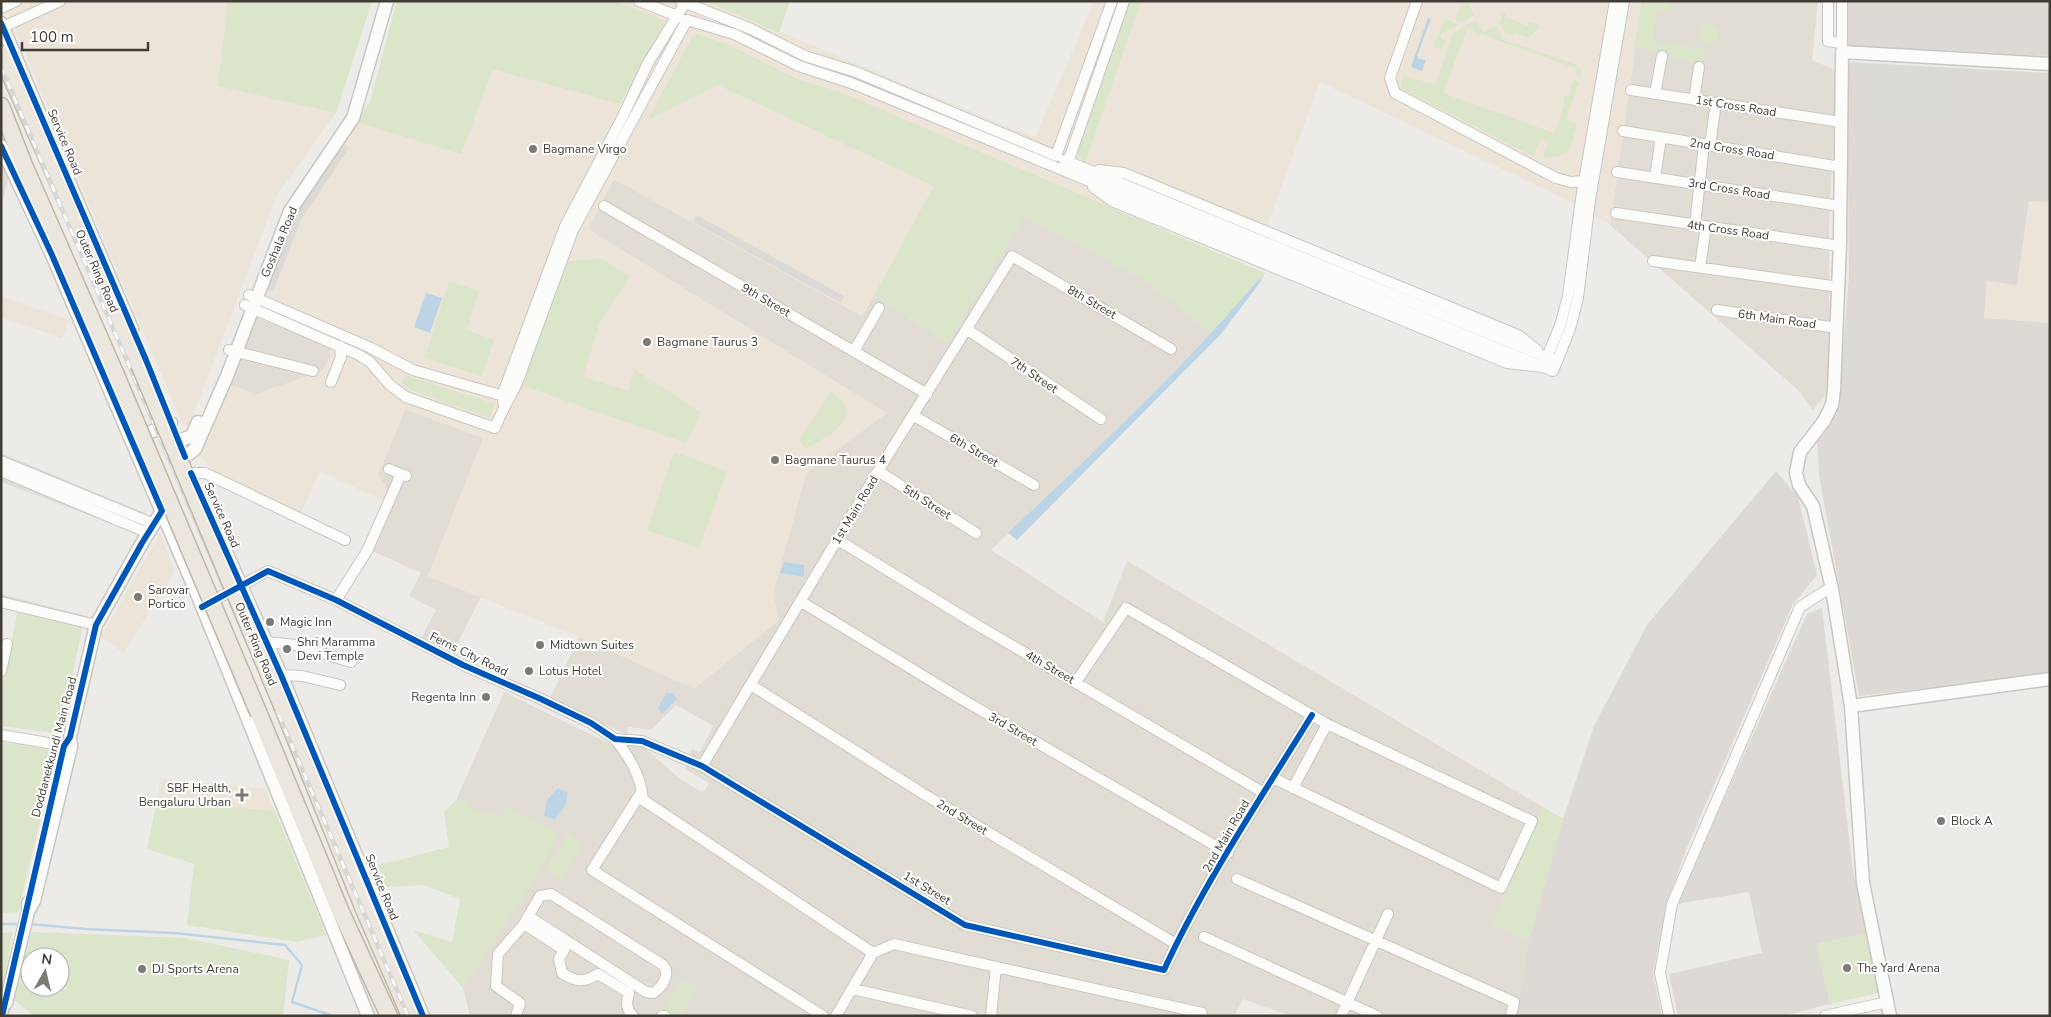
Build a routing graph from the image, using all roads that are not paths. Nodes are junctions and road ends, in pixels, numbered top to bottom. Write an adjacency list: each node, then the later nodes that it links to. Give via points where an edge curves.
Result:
1 (16, 1): 15 (street)
2 (60, 1): 18 (street)
3 (379, 1): 29 (street, Goshala Road)
4 (387, 1): 29 (street, Goshala Road)
5 (639, 1): 16 (street)
6 (1112, 1): 35 (street)
7 (1124, 1): 36 (street)
8 (1417, 1): 41 (street, via 1390,78 1395,93 1556,178)
9 (1615, 1): 41 (street)
10 (1624, 1): 62 (street, via 1590,200 1578,298 1570,329)
11 (1828, 1): 19 (street, via 1828,41)
12 (1842, 1): 19 (street)
13 (683, 2): 14 (street); 16 (street)
14 (695, 7): 17 (street); 35 (street, via 751,29 805,56 856,72)
15 (1, 8)
16 (676, 15): 17 (street); 66 (street, via 565,226)
17 (687, 20): 35 (street, via 734,34 799,66); 66 (street, via 573,230)
18 (2, 25): 69 (street, Service Road)
19 (1842, 47): 22 (street); 30 (street)
20 (1, 54): 129 (highway, Outer Ring Road, bridge, via 139,364)
21 (1662, 56): 25 (street)
22 (2050, 64)
23 (1699, 67): 26 (street)
24 (1631, 90): 25 (street, 1st Cross Road)
25 (1655, 94): 26 (street, 1st Cross Road)
26 (1694, 100): 27 (street, 1st Cross Road)
27 (1716, 103): 30 (street, 1st Cross Road); 33 (street)
28 (1, 106): 128 (highway, Outer Ring Road, bridge, via 341,912)
29 (349, 116): 53 (street, Goshala Road, via 283,208)
30 (1841, 122): 37 (street)
31 (1623, 131): 32 (street, 2nd Cross Road)
32 (1661, 137): 33 (street, 2nd Cross Road); 40 (street)
33 (1707, 144): 37 (street, 2nd Cross Road); 42 (street)
34 (1, 146): 70 (street, via 52,255)
35 (1054, 161): 36 (street)
36 (1067, 166): 39 (street)
37 (1841, 167): 44 (street)
38 (1617, 172): 40 (street, 3rd Cross Road)
39 (1084, 173): 62 (street); 62 (street, via 1124,173 1518,335); 62 (street, via 1112,201 1497,359 1507,363)
40 (1655, 178): 42 (street, 3rd Cross Road)
41 (1584, 181): 62 (street, via 1568,296)
42 (1700, 184): 44 (street, 3rd Cross Road); 46 (street)
43 (604, 206): 61 (street, 9th Street)
44 (1840, 206): 48 (street)
45 (1616, 213): 46 (street, 4th Cross Road)
46 (1695, 225): 47 (street, 4th Cross Road)
47 (1706, 226): 48 (street, 4th Cross Road); 51 (street)
48 (1840, 246): 52 (street)
49 (1012, 256): 57 (street, 1st Main Road); 59 (street, 8th Street)
50 (1653, 261): 51 (street)
51 (1700, 268): 52 (street)
52 (1839, 287): 56 (street)
53 (251, 301): 58 (street); 60 (street, Goshala Road); 66 (street, via 369,347 412,370)
54 (879, 308): 61 (street)
55 (1717, 310): 56 (street, 6th Main Road)
56 (1837, 328): 85 (street, via 1832,405 1800,452 1796,466 1799,485 1813,506)
57 (968, 330): 65 (street, 1st Main Road); 68 (street, 7th Street)
58 (340, 346): 64 (street, via 341,357); 66 (street, via 370,362 390,385 406,397 495,428)
59 (1171, 349)
60 (232, 351): 63 (street); 71 (street, Goshala Road, via 192,436); 72 (street, Goshala Road, via 195,449)
61 (854, 351): 65 (street, 9th Street)
62 (1549, 362)
63 (313, 371)
64 (331, 382)
65 (927, 394): 67 (street, 1st Main Road)
66 (506, 400)
67 (914, 416): 76 (street, 1st Main Road); 78 (street, 6th Street)
68 (1101, 419)
69 (171, 423): 70 (street); 71 (street, Service Road)
70 (131, 441): 79 (street)
71 (178, 442): 72 (street, Service Road)
72 (185, 457): 77 (street, Service Road)
73 (1, 461): 80 (street)
74 (389, 469): 86 (street, via 403,475 368,551)
75 (1, 472): 80 (street)
76 (878, 472): 81 (street, 5th Street); 83 (street, 1st Main Road)
77 (191, 473): 82 (street, via 205,473); 84 (street, Service Road)
78 (1034, 485)
79 (162, 511): 80 (street, Doddanekkundi Main Road); 89 (street)
80 (151, 528): 90 (street, Doddanekkundi Main Road)
81 (976, 533)
82 (345, 540)
83 (838, 540): 88 (street, 1st Main Road); 97 (street, 4th Street)
84 (241, 585): 86 (street, Ferns City Road, via 268,571); 89 (street); 91 (street, Service Road)
85 (1832, 589): 100 (street); 141 (street, via 1800,607 1672,904 1660,973)
86 (336, 600): 104 (street, Ferns City Road, via 463,665 575,715)
87 (1, 602): 90 (street)
88 (800, 602): 99 (street, 1st Main Road); 112 (street, 3rd Street, via 958,698)
89 (202, 607): 127 (street)
90 (96, 626): 105 (street, Doddanekkundi Main Road)
91 (266, 642): 93 (street, via 295,645); 95 (street, Service Road)
92 (7, 644): 94 (street)
93 (351, 662)
94 (1, 671)
95 (281, 675): 98 (street, via 302,676); 130 (street, Service Road)
96 (2050, 679): 100 (street)
97 (1076, 682): 101 (street, via 1126,608); 111 (street, 4th Street)
98 (340, 685)
99 (750, 685): 107 (street, 1st Main Road); 118 (street, 2nd Street, via 922,793)
100 (1851, 706): 125 (street, via 1863,883)
101 (1312, 715): 102 (street); 108 (street, 2nd Main Road)
102 (1327, 724): 109 (street); 109 (street, via 1532,821 1502,888)
103 (1, 735): 105 (street)
104 (615, 739): 106 (street, Ferns City Road, via 642,741); 110 (street, via 628,756 642,784)
105 (69, 743): 126 (street, Doddanekkundi Main Road, via 34,901 28,912)
106 (690, 761): 107 (street, 1st Street)
107 (702, 766): 121 (street, 1st Street, via 965,925)
108 (1273, 778): 109 (street); 111 (street, 2nd Main Road)
109 (1293, 788)
110 (642, 791): 119 (street, via 643,800); 133 (street, via 592,870)
111 (1264, 793): 112 (street, 2nd Main Road)
112 (1228, 853): 118 (street, 2nd Main Road)
113 (1237, 879): 117 (street)
114 (1388, 914): 117 (street)
115 (526, 920): 122 (street); 122 (street, via 564,950 560,959 562,973 575,981 588,980 598,974); 122 (street, via 540,896 551,894 666,969 667,976 652,994); 131 (street, via 498,954 496,986 520,1003)
116 (1204, 937): 124 (street)
117 (1375, 941): 124 (street); 140 (street, via 1514,1002)
118 (1176, 944): 121 (street, 2nd Main Road)
119 (873, 953): 120 (street, via 894,944); 123 (street)
120 (996, 968): 136 (street); 137 (street, via 1202,1013)
121 (1164, 970)
122 (616, 979): 132 (street, via 629,993 626,1002)
123 (853, 989): 134 (street); 135 (street)
124 (1347, 1002): 138 (street); 139 (street)
125 (1887, 1002): 142 (street); 143 (street)
126 (6, 1003)
127 (368, 1016)
128 (389, 1016)
129 (410, 1016)
130 (423, 1016)
131 (516, 1016)
132 (633, 1016)
133 (823, 1016)
134 (836, 1016)
135 (972, 1016)
136 (990, 1016)
137 (1200, 1016)
138 (1341, 1016)
139 (1377, 1016)
140 (1510, 1016)
141 (1669, 1016)
142 (1826, 1016)
143 (1890, 1016)

